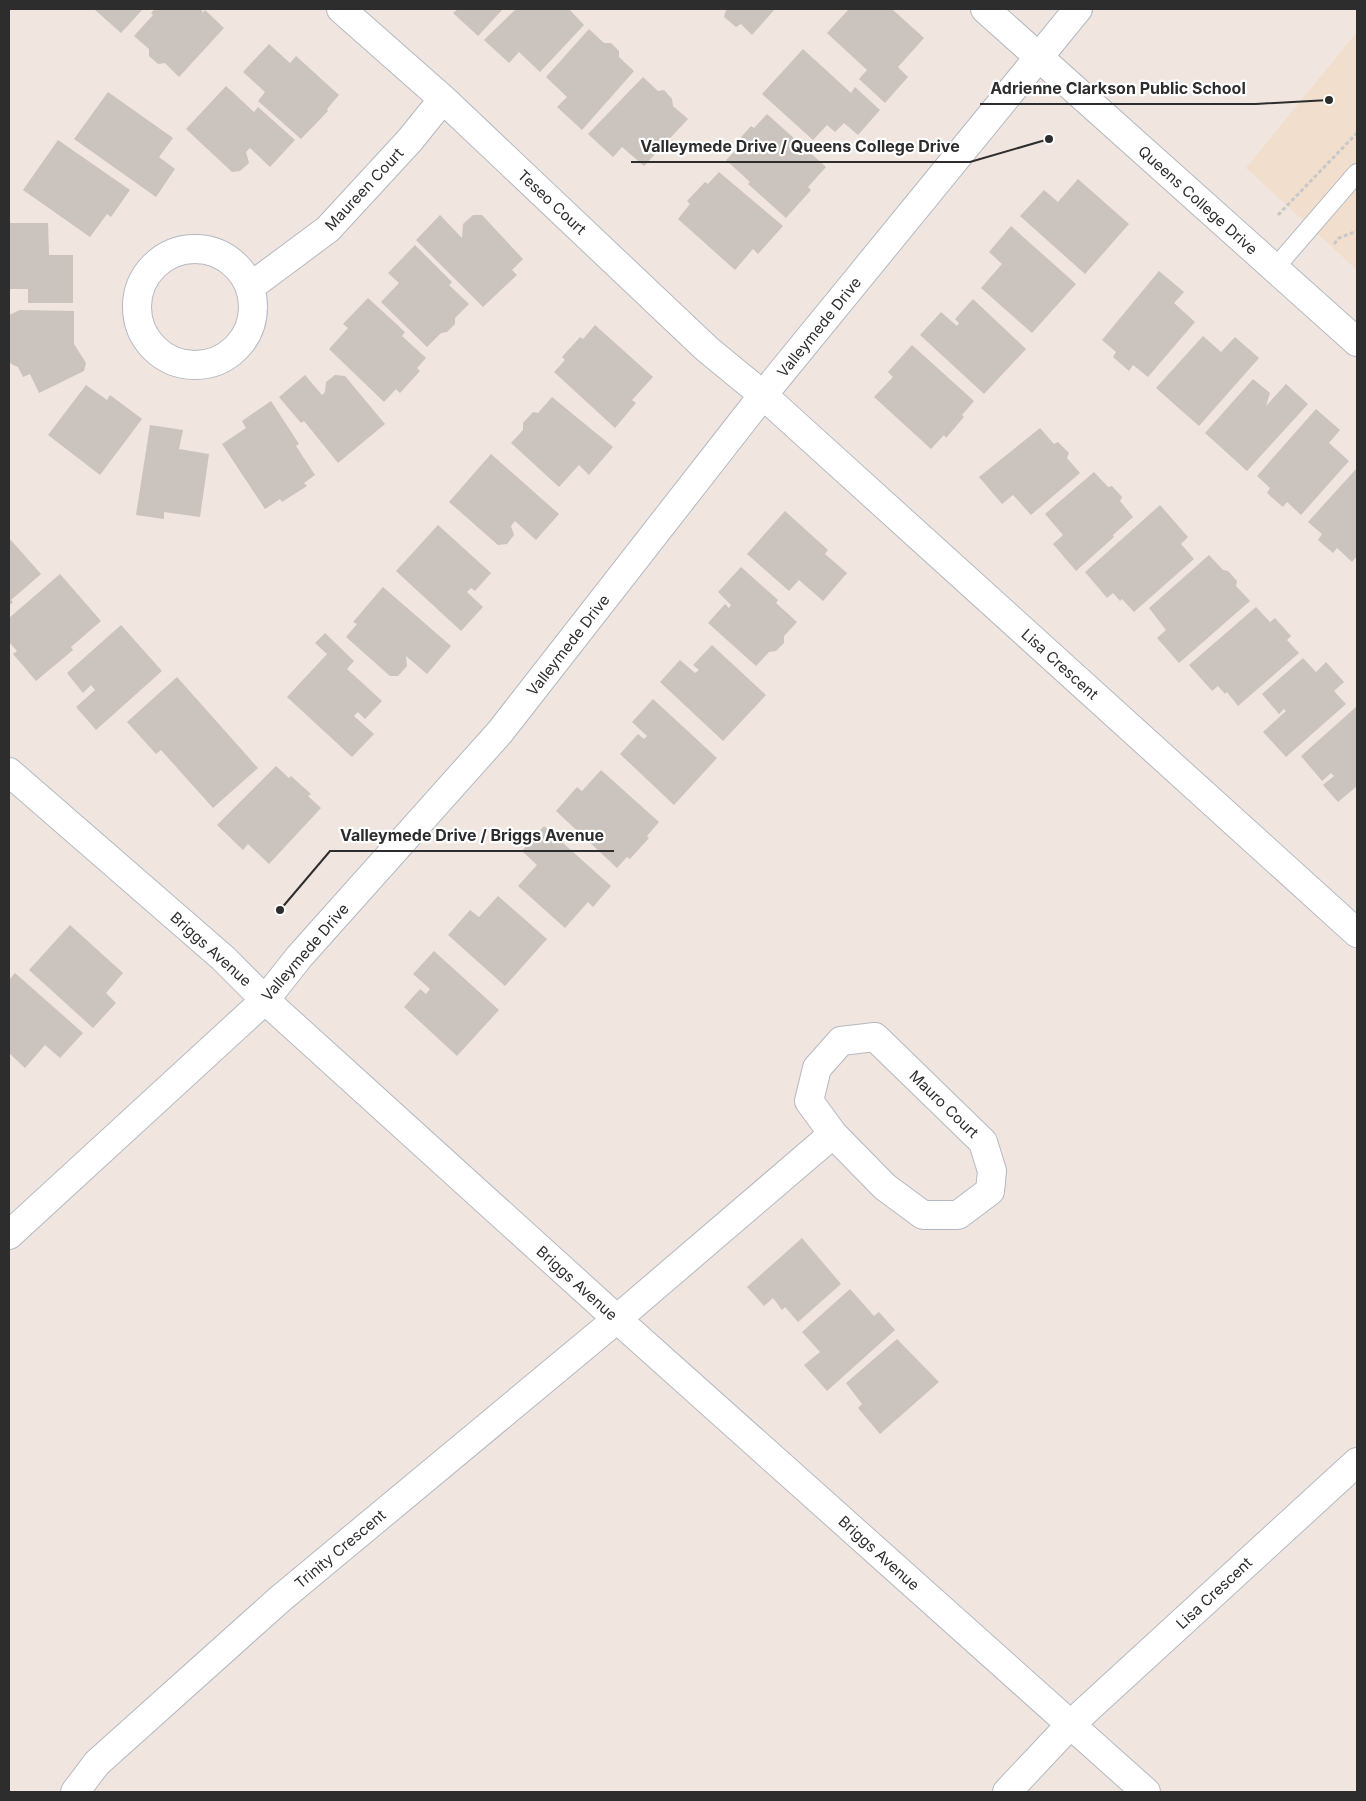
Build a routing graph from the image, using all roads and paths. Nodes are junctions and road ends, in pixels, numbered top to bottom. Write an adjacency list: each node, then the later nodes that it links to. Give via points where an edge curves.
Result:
1 (341, 9): 5 (street, Teseo Court)
2 (985, 9): 4 (street, Queens College Drive)
3 (1078, 9): 4 (street, Valleymede Drive)
4 (1039, 57): 12 (street, Queens College Drive); 15 (street, Valleymede Drive)
5 (443, 99): 13 (street, Maureen Court, via 328,229); 15 (street, Teseo Court, via 707,349)
6 (1357, 133): 9 (path)
7 (1357, 173): 8 (lane)
8 (1351, 189): 12 (lane)
9 (1278, 215)
10 (1357, 231): 11 (path, via 1340,238)
11 (1328, 249)
12 (1275, 268): 14 (street, Queens College Drive)
13 (250, 287): 13 (street, via 240,270 226,257 208,250 189,248 171,253 155,264 143,279 137,297 137,316 143,334 155,350 171,360 190,365 210,363 227,356 241,342 250,325 253,306)
14 (1357, 342)
15 (764, 395): 17 (street, Lisa Crescent); 18 (street, Valleymede Drive, via 500,732 299,957)
16 (9, 772): 18 (street, Briggs Avenue, via 223,958)
17 (1357, 933)
18 (265, 1000): 20 (street, Valleymede Drive); 21 (street, Briggs Avenue)
19 (833, 1134): 19 (street, Mauro Court, via 885,1186 923,1215 958,1215 990,1191 992,1171 983,1142 875,1037 841,1041 817,1068 809,1101); 21 (street)
20 (9, 1236)
21 (617, 1319): 23 (street, Briggs Avenue); 24 (street, Trinity Crescent, via 280,1600 97,1763)
22 (1357, 1462): 23 (street, Lisa Crescent)
23 (1070, 1724): 25 (street); 26 (street, Briggs Avenue)
24 (75, 1792)
25 (1007, 1792)
26 (1146, 1792)

